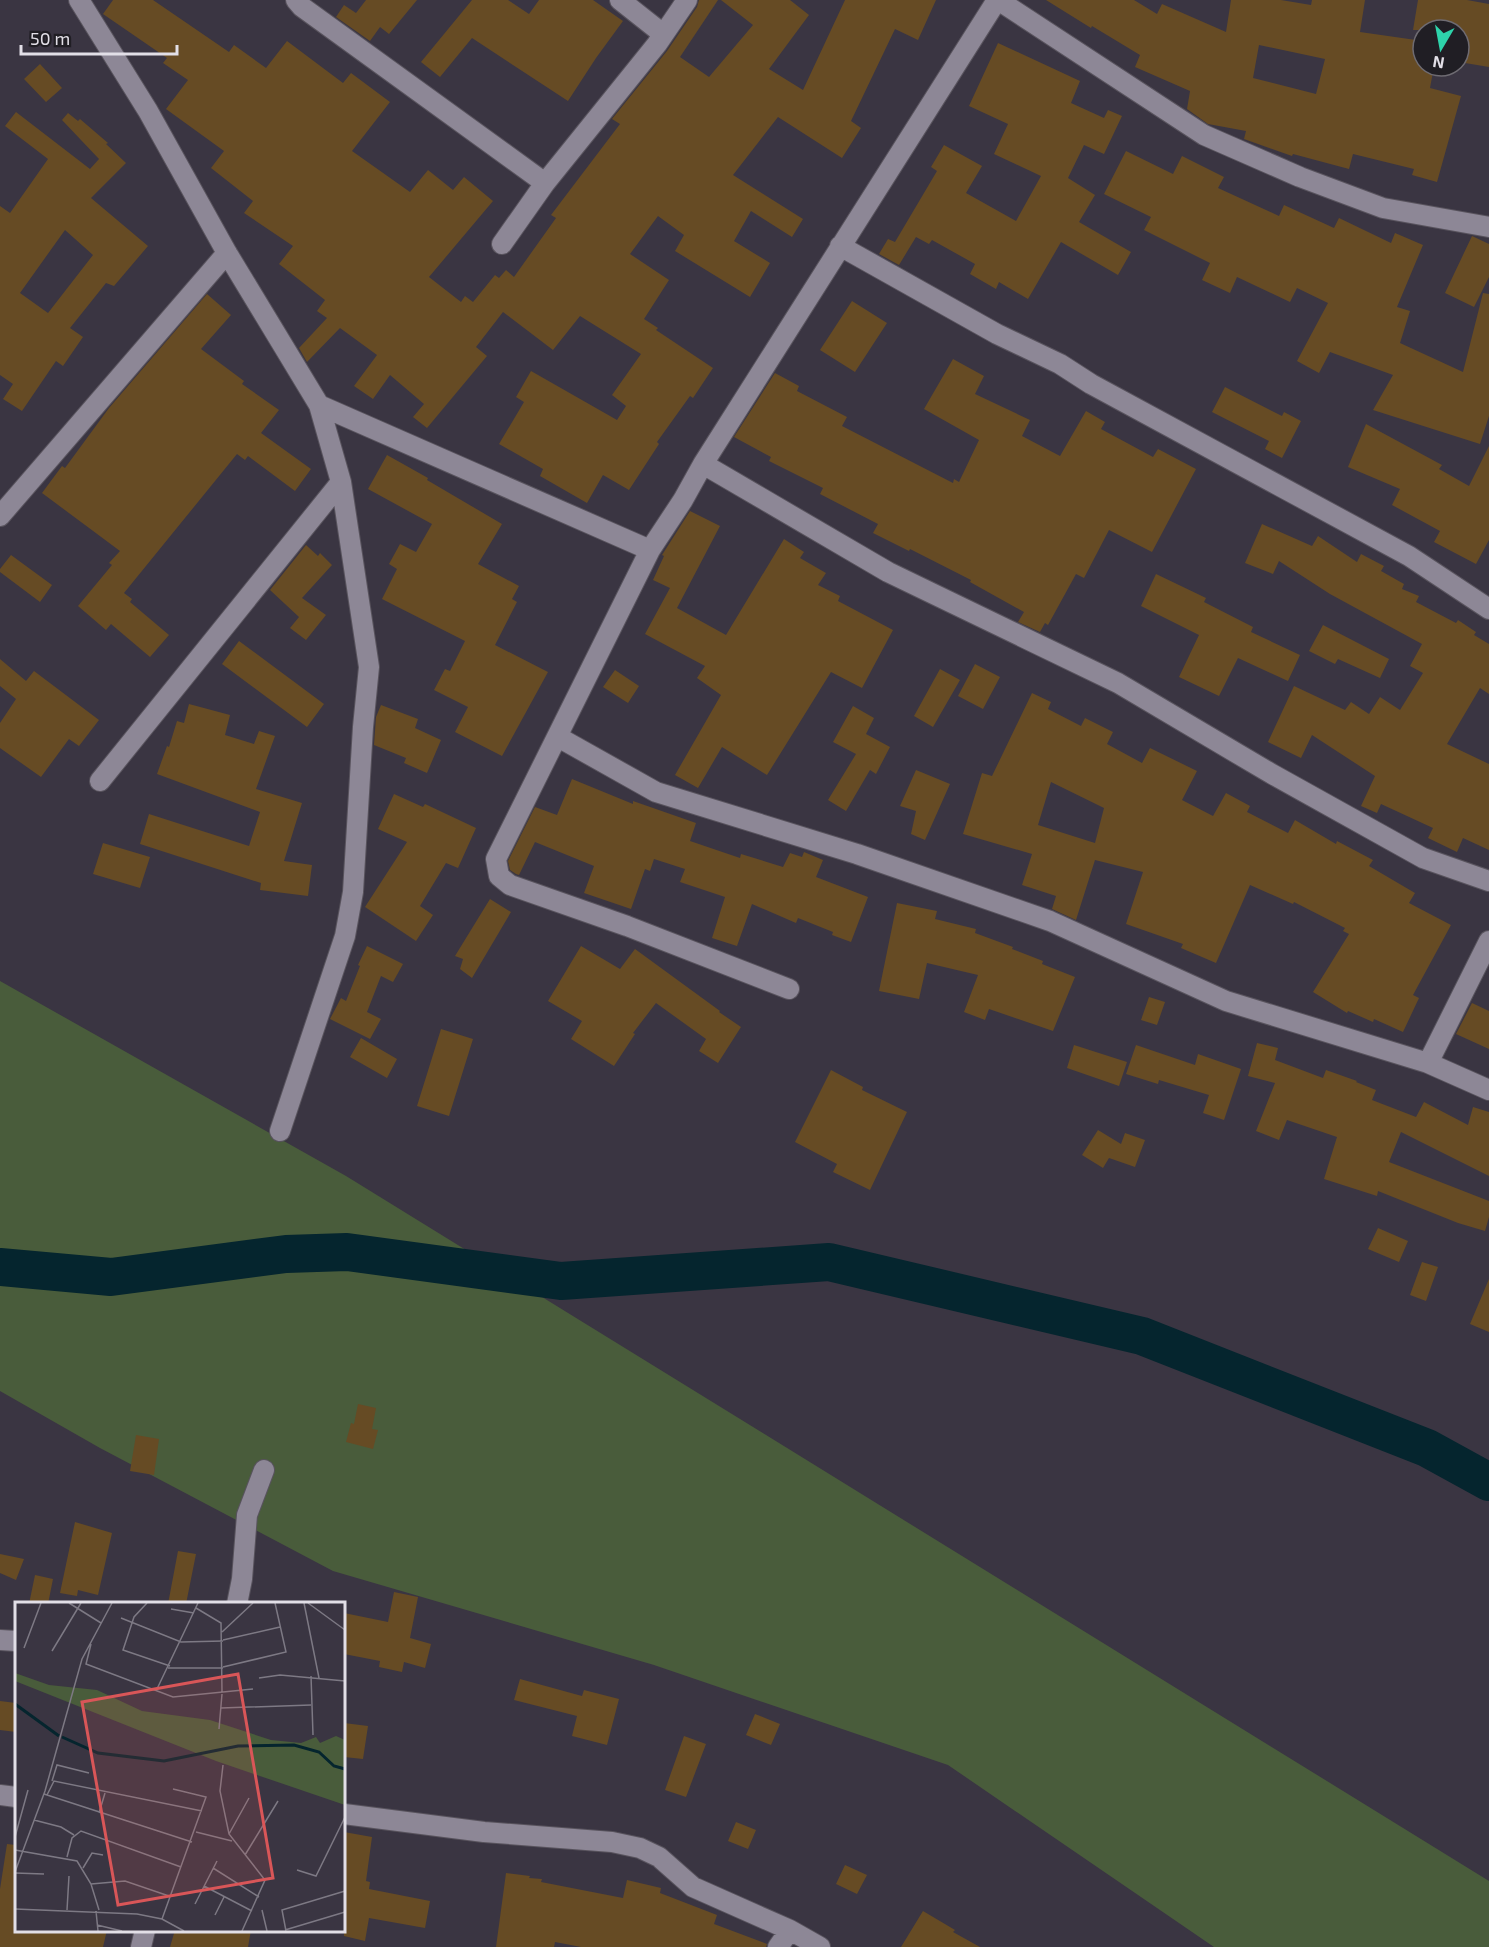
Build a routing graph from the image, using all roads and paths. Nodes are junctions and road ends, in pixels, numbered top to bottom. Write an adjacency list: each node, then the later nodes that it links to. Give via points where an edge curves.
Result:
1 (79, 0): 11 (street, via 148,111)
2 (296, 0): 7 (street)
3 (621, 0): 6 (street)
4 (687, 0): 6 (street)
5 (998, 0): 8 (street, via 1204,135 1383,208); 10 (street)
6 (663, 34): 7 (street)
7 (545, 183): 9 (street)
8 (1489, 227)
9 (502, 244)
10 (840, 246): 13 (street); 17 (street, via 1409,556)
11 (227, 253): 12 (street); 15 (street)
12 (319, 405): 14 (street); 16 (street)
13 (703, 464): 16 (street); 20 (street, via 888,572 1118,683 1423,858)
14 (341, 482): 19 (street); 25 (street, via 369,668 353,892 345,936)
15 (0, 516)
16 (650, 550): 18 (street)
17 (1489, 609)
18 (558, 737): 22 (street, via 496,860 499,876 510,885); 23 (street, via 656,792 857,854 1050,921 1226,1001)
19 (100, 781)
20 (1489, 881)
21 (1489, 941): 23 (street)
22 (789, 989)
23 (1428, 1063): 24 (street)
24 (1489, 1090)
25 (280, 1131)
26 (264, 1470): 27 (street, via 247,1515)
27 (237, 1602)
28 (0, 1640): 29 (street)
29 (15, 1641)
30 (0, 1796): 31 (street)
31 (15, 1797)
32 (345, 1815): 33 (street, via 640,1848 659,1857 693,1887)
33 (790, 1930): 36 (street); 37 (street)
34 (145, 1932): 35 (street)
35 (141, 1947)
36 (778, 1947)
37 (820, 1947)

